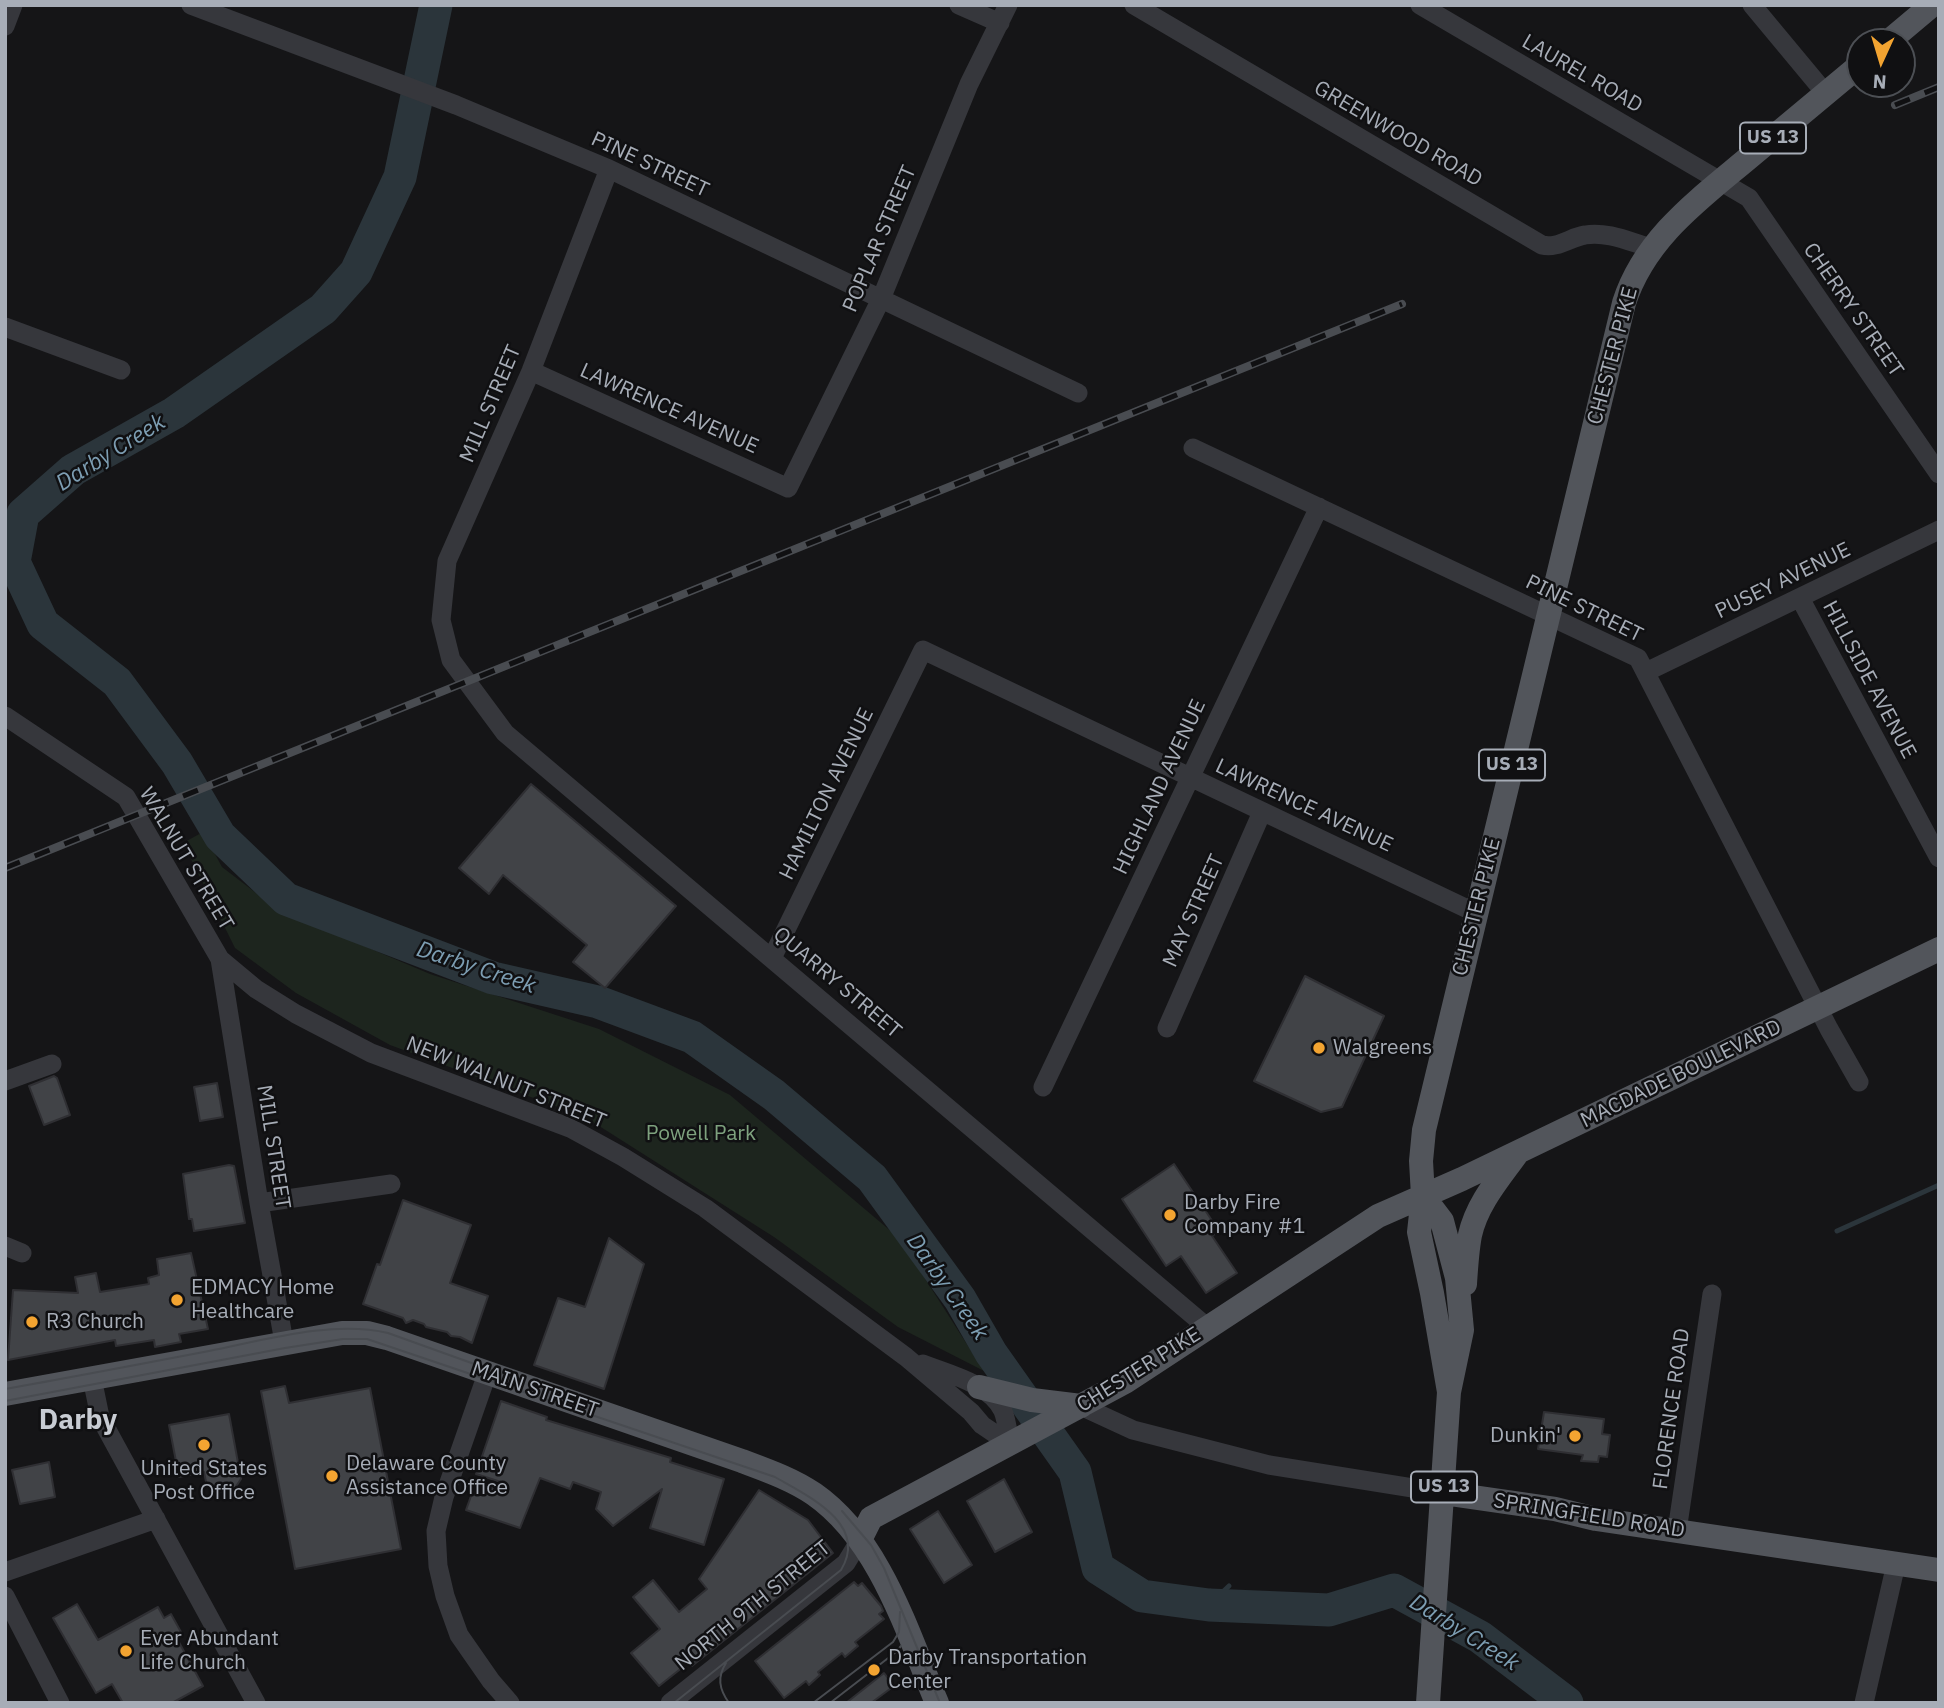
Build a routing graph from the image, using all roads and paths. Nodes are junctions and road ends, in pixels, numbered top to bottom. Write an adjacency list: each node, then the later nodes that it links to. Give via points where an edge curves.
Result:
1 (13, 5): 9 (street)
2 (191, 5): 13 (street, PINE STREET, via 456,105)
3 (959, 5): 8 (street)
4 (1134, 5): 15 (street, GREENWOOD ROAD, via 1542,245 1595,234)
5 (1420, 5): 14 (street, LAUREL ROAD)
6 (1752, 5): 12 (street)
7 (1932, 5): 10 (main road)
8 (1004, 14): 16 (street, POPLAR STREET, via 969,84)
9 (5, 26)
10 (1905, 28)
11 (1846, 77): 12 (main road, CHESTER PIKE / US 13)
12 (1826, 94): 14 (main road, CHESTER PIKE / US 13)
13 (609, 169): 16 (street, PINE STREET); 19 (street, MILL STREET)
14 (1720, 182): 15 (main road, CHESTER PIKE / US 13, via 1673,222); 22 (street, CHERRY STREET, via 1749,198)
15 (1651, 248): 27 (main road, CHESTER PIKE / US 13, via 1624,303)
16 (881, 299): 20 (street, PINE STREET); 23 (street, POPLAR STREET)
17 (5, 327): 18 (street)
18 (121, 370)
19 (531, 371): 23 (street, LAWRENCE AVENUE); 29 (street, MILL STREET, via 447,561 441,620)
20 (1078, 393)
21 (1193, 448): 24 (street, PINE STREET)
22 (1939, 474)
23 (788, 488)
24 (1319, 507): 27 (street, PINE STREET); 32 (street, HIGHLAND AVENUE)
25 (1939, 530): 26 (street, PUSEY AVENUE)
26 (1800, 598): 30 (street, PUSEY AVENUE); 34 (street, HILLSIDE AVENUE)
27 (1548, 616): 30 (street, PINE STREET, via 1638,658); 35 (main road, CHESTER PIKE / US 13)
28 (923, 650): 32 (street, LAWRENCE AVENUE); 37 (street, HAMILTON AVENUE)
29 (451, 660): 37 (street, QUARRY STREET, via 505,733)
30 (1646, 672): 39 (street, PINE STREET)
31 (5, 716): 38 (street, WALNUT STREET, via 126,797)
32 (1190, 778): 33 (street, LAWRENCE AVENUE); 44 (street, HIGHLAND AVENUE)
33 (1262, 812): 35 (street, LAWRENCE AVENUE); 40 (street, MAY STREET)
34 (1939, 858)
35 (1476, 913): 47 (main road, CHESTER PIKE / US 13, via 1424,1130)
36 (1939, 949): 39 (main road, MACDADE BOULEVARD)
37 (772, 958): 51 (street, QUARRY STREET)
38 (219, 959): 48 (street, MILL STREET); 53 (street, NEW WALNUT STREET, via 296,1014 371,1053 570,1128 623,1157 705,1208)
39 (1818, 1007): 43 (street, PINE STREET); 45 (main road, MACDADE BOULEVARD)
40 (1167, 1028)
41 (52, 1064): 42 (street)
42 (5, 1080)
43 (1859, 1082)
44 (1043, 1087)
45 (1518, 1152): 47 (main road, MACDADE BOULEVARD); 50 (main road, via 1473,1224)
46 (391, 1184): 48 (street)
47 (1423, 1196): 50 (main road, US 13, via 1442,1221); 51 (main road, CHESTER PIKE, via 1378,1216); 57 (main road, US 13, via 1419,1232)
48 (259, 1203): 52 (street, MILL STREET)
49 (1712, 1294): 63 (street, FLORENCE ROAD)
50 (1461, 1312): 57 (main road, US 13, via 1462,1330)
51 (1208, 1328): 59 (main road, CHESTER PIKE)
52 (284, 1342): 54 (main road, MAIN STREET, via 367,1334); 55 (main road, MAIN STREET)
53 (906, 1357): 56 (street, NEW WALNUT STREET); 60 (street, NEW WALNUT STREET)
54 (487, 1374): 64 (main road, MAIN STREET, via 777,1474 814,1494); 71 (street, via 444,1497 436,1531 438,1566 459,1635)
55 (92, 1378): 58 (main road, MAIN STREET); 62 (street, via 100,1417)
56 (979, 1387): 59 (main road); 60 (street, NEW WALNUT STREET, via 1003,1411)
57 (1449, 1392): 61 (main road, US 13)
58 (5, 1394)
59 (1081, 1406): 60 (main road, CHESTER PIKE); 61 (street, SPRINGFIELD ROAD, via 1133,1430 1269,1465)
60 (1010, 1444): 64 (main road, CHESTER PIKE, via 871,1518)
61 (1444, 1493): 63 (main road, SPRINGFIELD ROAD); 74 (main road, US 13)
62 (156, 1519): 67 (street); 70 (street)
63 (1677, 1531): 65 (main road, SPRINGFIELD ROAD)
64 (860, 1540): 72 (street, NORTH 9TH STREET, via 846,1563); 73 (main road, MAIN STREET, via 875,1560)
65 (1896, 1564): 66 (main road, SPRINGFIELD ROAD); 75 (street)
66 (1939, 1570)
67 (5, 1572)
68 (5, 1596): 69 (street)
69 (60, 1703)
70 (256, 1703)
71 (510, 1703)
72 (670, 1703)
73 (937, 1703)
74 (1428, 1703)
75 (1864, 1703)

